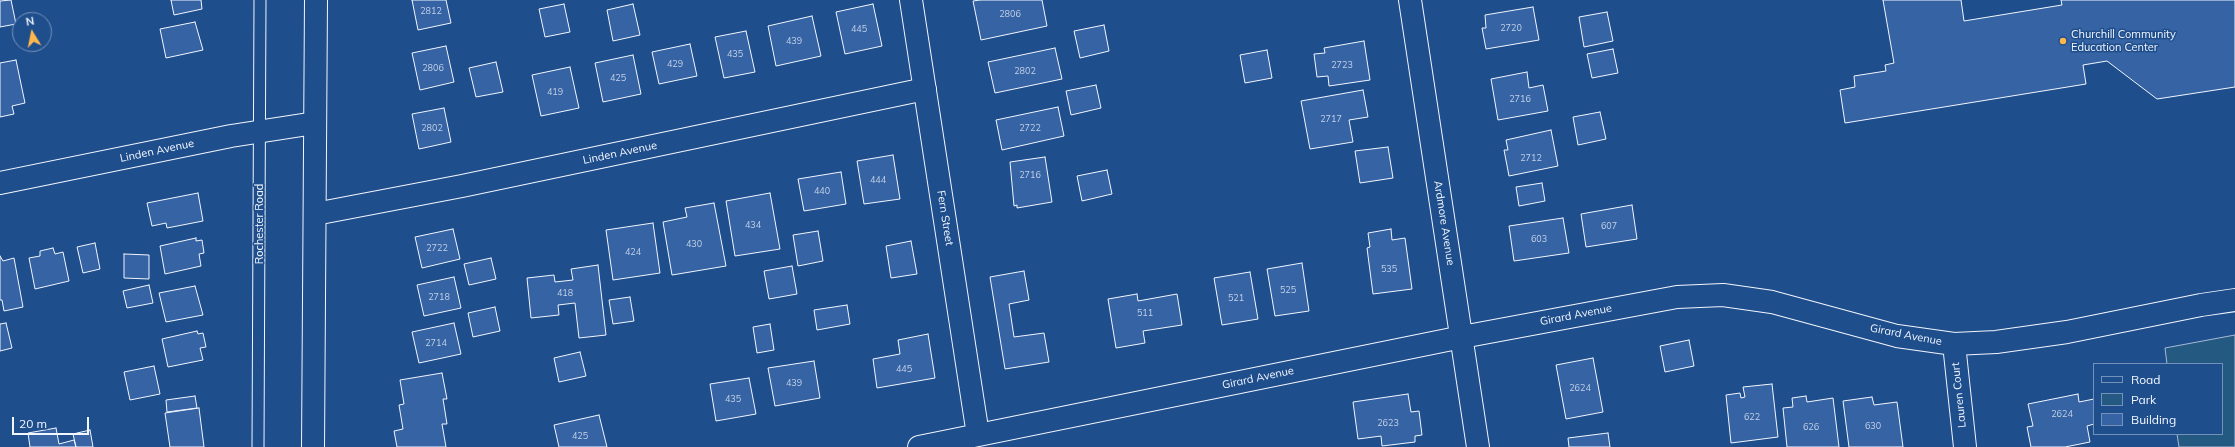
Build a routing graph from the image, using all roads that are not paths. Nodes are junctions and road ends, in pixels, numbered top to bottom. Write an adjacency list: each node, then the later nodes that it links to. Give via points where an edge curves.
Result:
1 (260, 0): 7 (lane, Rochester Road)
2 (316, 0): 6 (street)
3 (912, 0): 5 (street, Fern Street)
4 (1410, 0): 11 (street, Ardmore Avenue)
5 (925, 89): 9 (street, Linden Avenue); 13 (street, Fern Street)
6 (315, 123): 7 (street, Linden Avenue); 9 (street)
7 (261, 130): 8 (street, Linden Avenue); 14 (lane, Rochester Road)
8 (0, 183)
9 (315, 214): 15 (street)
10 (2235, 300): 12 (street, Girard Avenue, via 2067,332 1996,342)
11 (1462, 337): 12 (street, Girard Avenue, via 1677,296 1722,295 1772,302 1897,336); 13 (street, Girard Avenue); 17 (street, Ardmore Avenue)
12 (1954, 344): 18 (street, Lauren Court)
13 (978, 435): 16 (street, Girard Avenue)
14 (258, 447)
15 (313, 447)
16 (920, 447)
17 (1478, 447)
18 (1965, 447)

